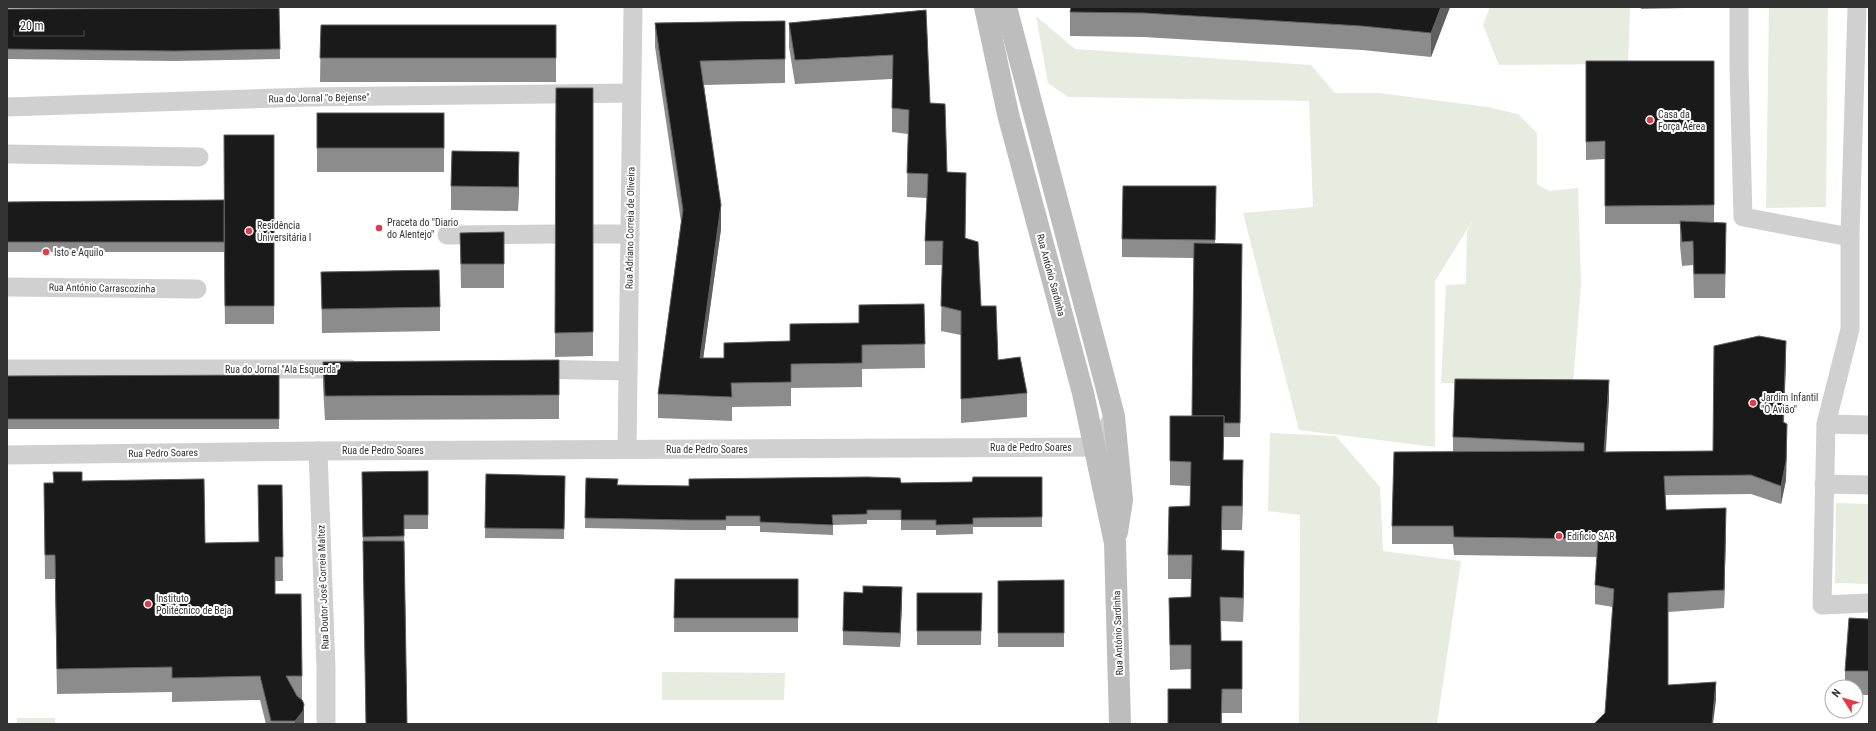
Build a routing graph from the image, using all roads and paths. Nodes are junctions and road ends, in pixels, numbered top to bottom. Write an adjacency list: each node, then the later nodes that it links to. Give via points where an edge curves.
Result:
1 (633, 7): 6 (street, Rua Adriano Correia de Oliveira)
2 (985, 7): 24 (main road, Rua António Sardinha, via 1008,114 1083,392)
3 (1006, 7): 21 (main road, Rua António Sardinha)
4 (1740, 7): 14 (street, via 1743,217)
5 (1857, 7): 14 (street)
6 (631, 93): 7 (street, Rua do Jornal "o Bejense", via 307,97); 12 (street, Rua Adriano Correia de Oliveira)
7 (7, 107)
8 (7, 154): 9 (street)
9 (199, 157)
10 (556, 234): 13 (street)
11 (593, 234): 12 (street)
12 (630, 234): 20 (street, Rua Adriano Correia de Oliveira)
13 (447, 235)
14 (1850, 237): 22 (street, via 1850,329)
15 (7, 287): 16 (street, Rua António Carrascozinha)
16 (197, 289)
17 (7, 369): 18 (street, Rua do Jornal "Ala Esquerda")
18 (369, 369)
19 (516, 369): 20 (street)
20 (628, 371): 25 (street, Rua Adriano Correia de Oliveira)
21 (1114, 416): 24 (street); 30 (main road, Rua António Sardinha, via 1122,500)
22 (1826, 424): 23 (street); 28 (street)
23 (1869, 424)
24 (1095, 447): 25 (street, Rua de Pedro Soares); 30 (main road, Rua António Sardinha)
25 (627, 449): 26 (street, Rua de Pedro Soares)
26 (318, 451): 27 (street, Rua Pedro Soares); 32 (street, Rua Doutor José Correia Maltez)
27 (7, 455)
28 (1824, 484): 29 (street); 31 (street, via 1822,605)
29 (1869, 485)
30 (1115, 543): 33 (main road, Rua António Sardinha)
31 (1869, 603)
32 (326, 724)
33 (1120, 724)

